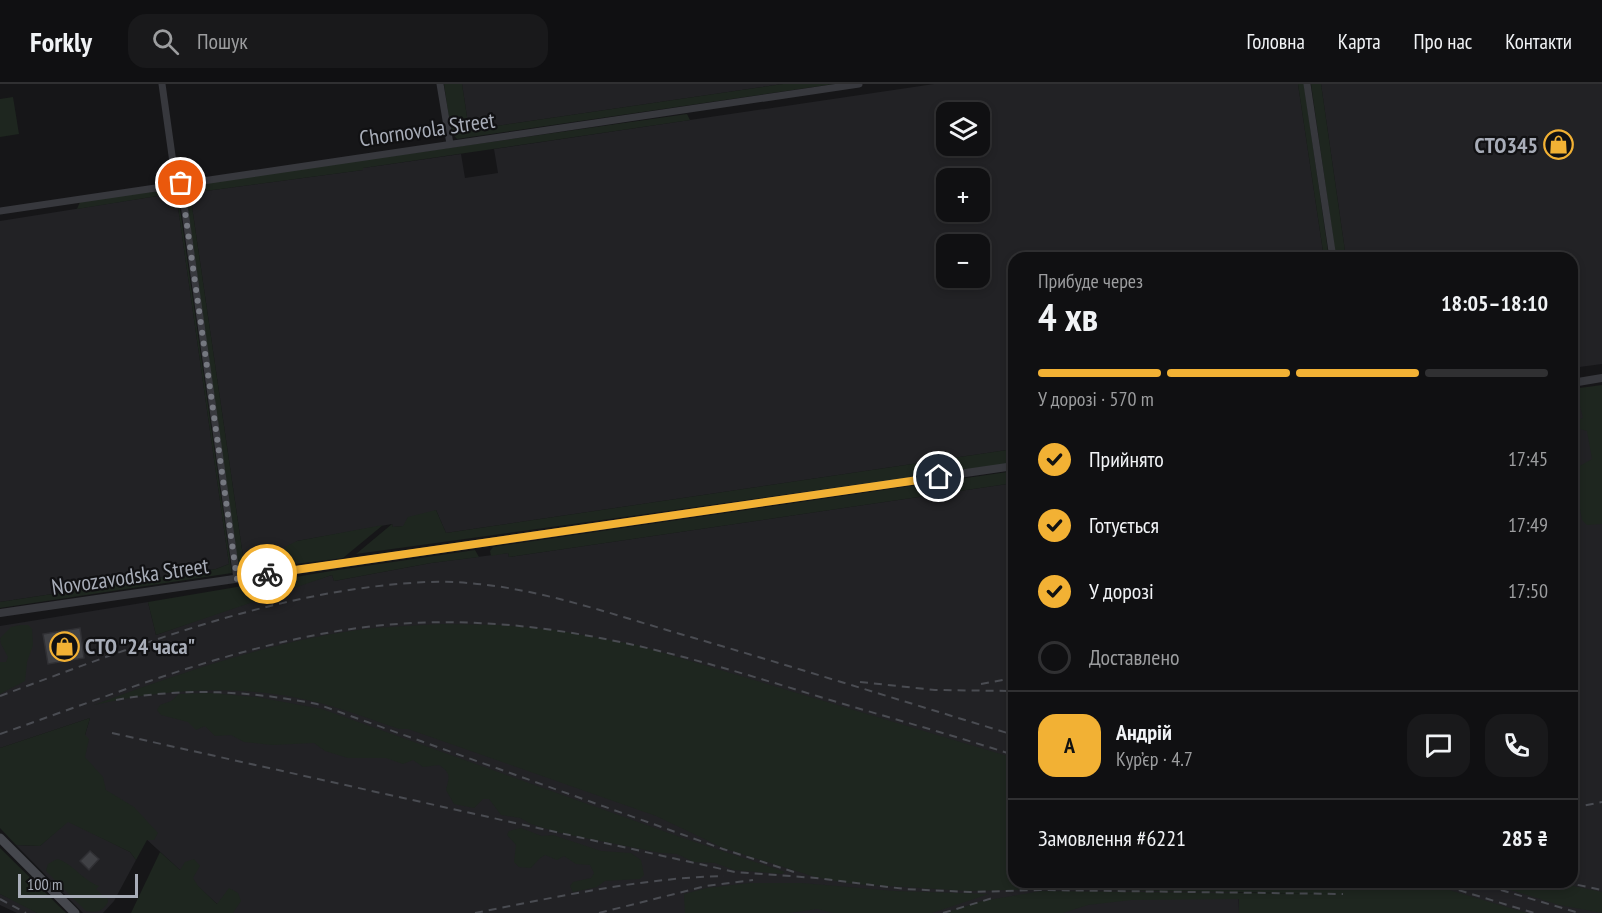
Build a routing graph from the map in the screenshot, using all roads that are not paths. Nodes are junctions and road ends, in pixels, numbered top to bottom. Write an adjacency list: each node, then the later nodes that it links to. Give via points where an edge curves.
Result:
1 (162, 84): 6 (street)
2 (440, 84): 5 (street)
3 (860, 84): 5 (street, Chornovola Street)
4 (1307, 84): 8 (street)
5 (450, 144): 6 (street, Chornovola Street)
6 (178, 183): 7 (street, Chornovola Street); 12 (street)
7 (0, 211)
8 (1332, 252)
9 (1602, 378): 10 (street)
10 (1578, 382)
11 (1008, 467): 12 (street, Novozavodska Street)
12 (237, 579): 13 (street, Novozavodska Street)
13 (0, 613)
14 (0, 838): 15 (main road)
15 (75, 913)

